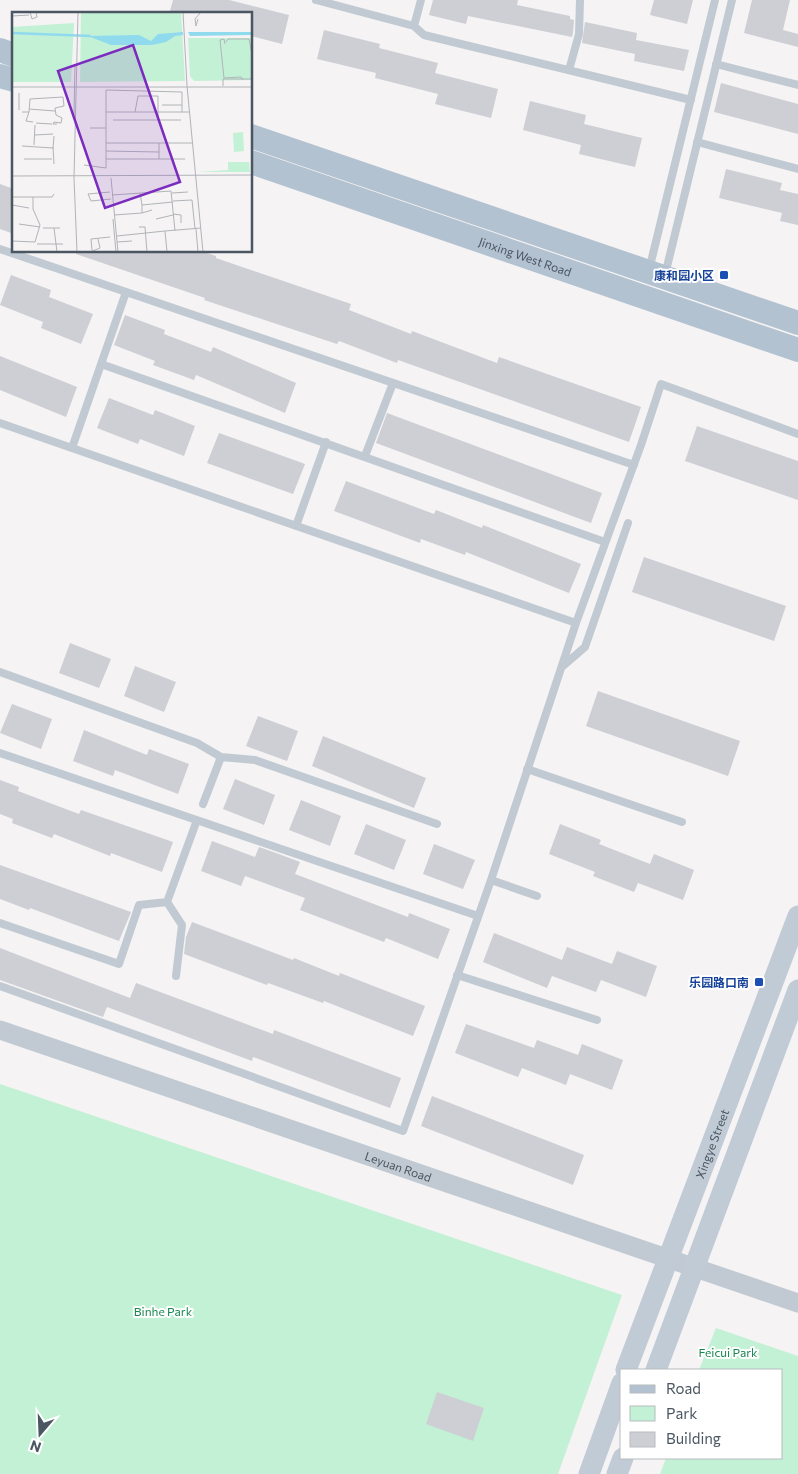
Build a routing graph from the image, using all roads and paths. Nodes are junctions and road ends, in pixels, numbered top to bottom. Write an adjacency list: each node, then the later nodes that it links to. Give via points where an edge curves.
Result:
1 (316, 0): 6 (lane)
2 (421, 0): 6 (lane)
3 (580, 0): 10 (lane, via 579,34)
4 (715, 0): 12 (lane)
5 (732, 0): 9 (lane)
6 (414, 26): 10 (lane, via 424,35)
7 (0, 50): 8 (main road)
8 (12, 54)
9 (716, 64): 11 (lane); 14 (lane)
10 (569, 70): 12 (lane)
11 (798, 85)
12 (691, 100): 18 (lane)
13 (252, 136): 18 (main road, Jinxing West Road)
14 (697, 142): 16 (lane); 18 (lane)
15 (252, 162): 21 (main road, Jinxing West Road)
16 (798, 169)
17 (0, 249): 19 (lane)
18 (656, 274): 20 (main road, Jinxing West Road)
19 (126, 292): 22 (lane); 23 (lane)
20 (798, 323)
21 (798, 350)
22 (101, 364): 26 (lane); 27 (lane)
23 (393, 383): 28 (lane); 29 (lane)
24 (0, 423): 27 (lane)
25 (798, 434): 29 (lane, via 661,384)
26 (326, 442): 28 (lane); 31 (lane)
27 (72, 448): 31 (lane)
28 (365, 456): 32 (lane)
29 (634, 465): 32 (lane)
30 (628, 523): 34 (lane, via 585,647)
31 (296, 526): 33 (lane)
32 (606, 542): 33 (lane)
33 (576, 623): 34 (lane)
34 (561, 667): 38 (lane)
35 (0, 672): 37 (lane, via 197,743)
36 (0, 753): 40 (lane)
37 (221, 757): 39 (lane); 42 (lane, via 255,760)
38 (527, 769): 41 (lane); 43 (lane)
39 (202, 804)
40 (198, 820): 45 (lane); 46 (lane)
41 (682, 822)
42 (438, 824)
43 (491, 880): 44 (lane); 46 (lane)
44 (537, 896)
45 (167, 902): 48 (lane, via 139,905 119,964); 50 (lane, via 182,925)
46 (478, 916): 49 (lane)
47 (798, 916): 55 (main road, Xingye Street)
48 (0, 923)
49 (457, 975): 51 (lane, via 402,1132); 53 (lane)
50 (176, 976)
51 (0, 986)
52 (798, 990): 56 (main road)
53 (596, 1020)
54 (0, 1030): 55 (street, Leyuan Road)
55 (668, 1259): 56 (street, Leyuan Road); 58 (main road, Xingye Street)
56 (695, 1268): 57 (street, Leyuan Road); 59 (main road)
57 (798, 1303)
58 (626, 1369)
59 (656, 1369)
60 (620, 1389): 62 (main road)
61 (623, 1459): 63 (main road)
62 (589, 1474)
63 (617, 1474)

